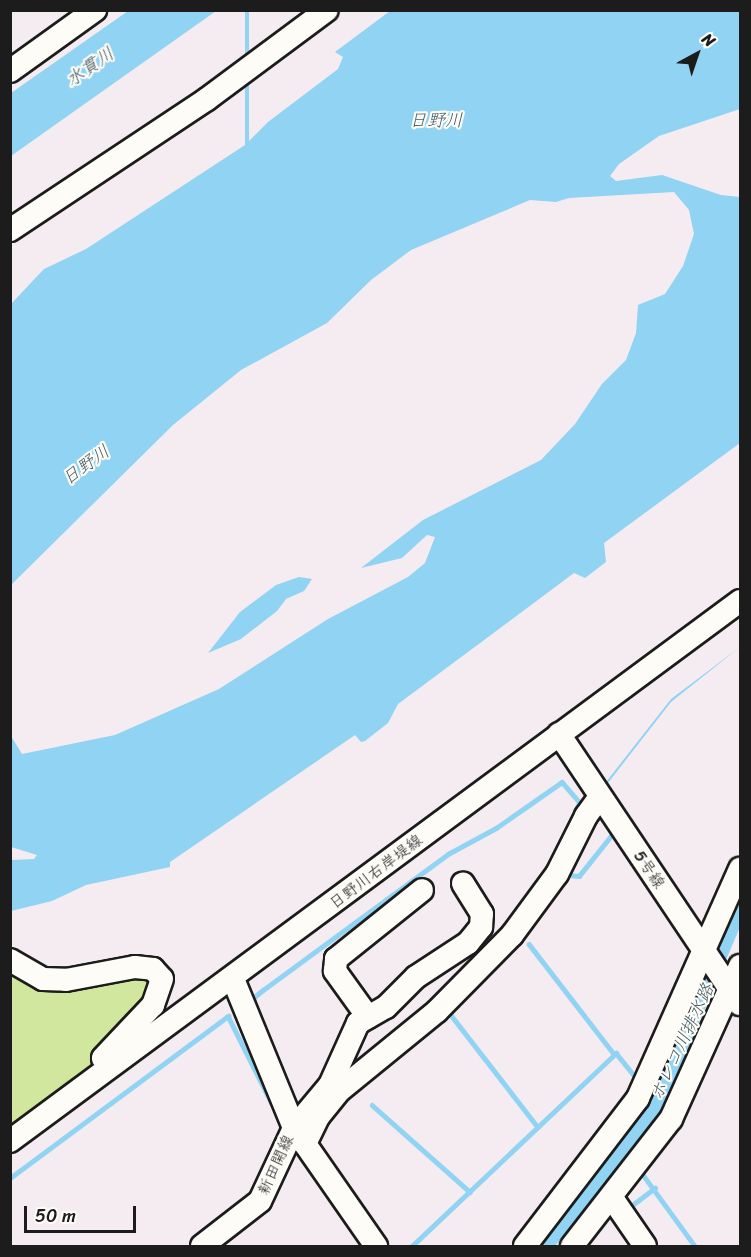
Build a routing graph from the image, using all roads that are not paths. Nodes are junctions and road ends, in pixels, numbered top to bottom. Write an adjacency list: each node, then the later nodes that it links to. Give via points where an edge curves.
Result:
1 (95, 10): 3 (street)
2 (327, 10): 4 (street, via 207,99)
3 (10, 71)
4 (10, 230)
5 (741, 601): 6 (street, 日野川右岸堤線)
6 (559, 734): 7 (street, 5号線); 13 (street, 日野川右岸堤線)
7 (600, 797): 11 (street, 5号線); 17 (street, via 557,874 512,935 437,1011 339,1091)
8 (741, 869): 11 (street)
9 (463, 883): 15 (street, via 482,914 481,927 468,943 416,977 386,1007)
10 (422, 890): 15 (street, via 336,958 335,971)
11 (704, 953): 14 (street, 5号線); 22 (street, via 638,1098)
12 (10, 960): 16 (street, via 43,979 66,980 135,967 153,969 162,979 153,1005 101,1060)
13 (233, 979): 16 (street, 日野川右岸堤線); 17 (street)
14 (734, 984): 19 (street, via 671,1119)
15 (368, 1017): 17 (street, via 358,1023 330,1084)
16 (95, 1076): 18 (street, 日野川右岸堤線)
17 (299, 1136): 20 (street, 新田開線, via 260,1201); 21 (street)
18 (10, 1141)
19 (612, 1198): 23 (street); 24 (street)
20 (202, 1246)
21 (376, 1246)
22 (525, 1246)
23 (572, 1246)
24 (645, 1246)

